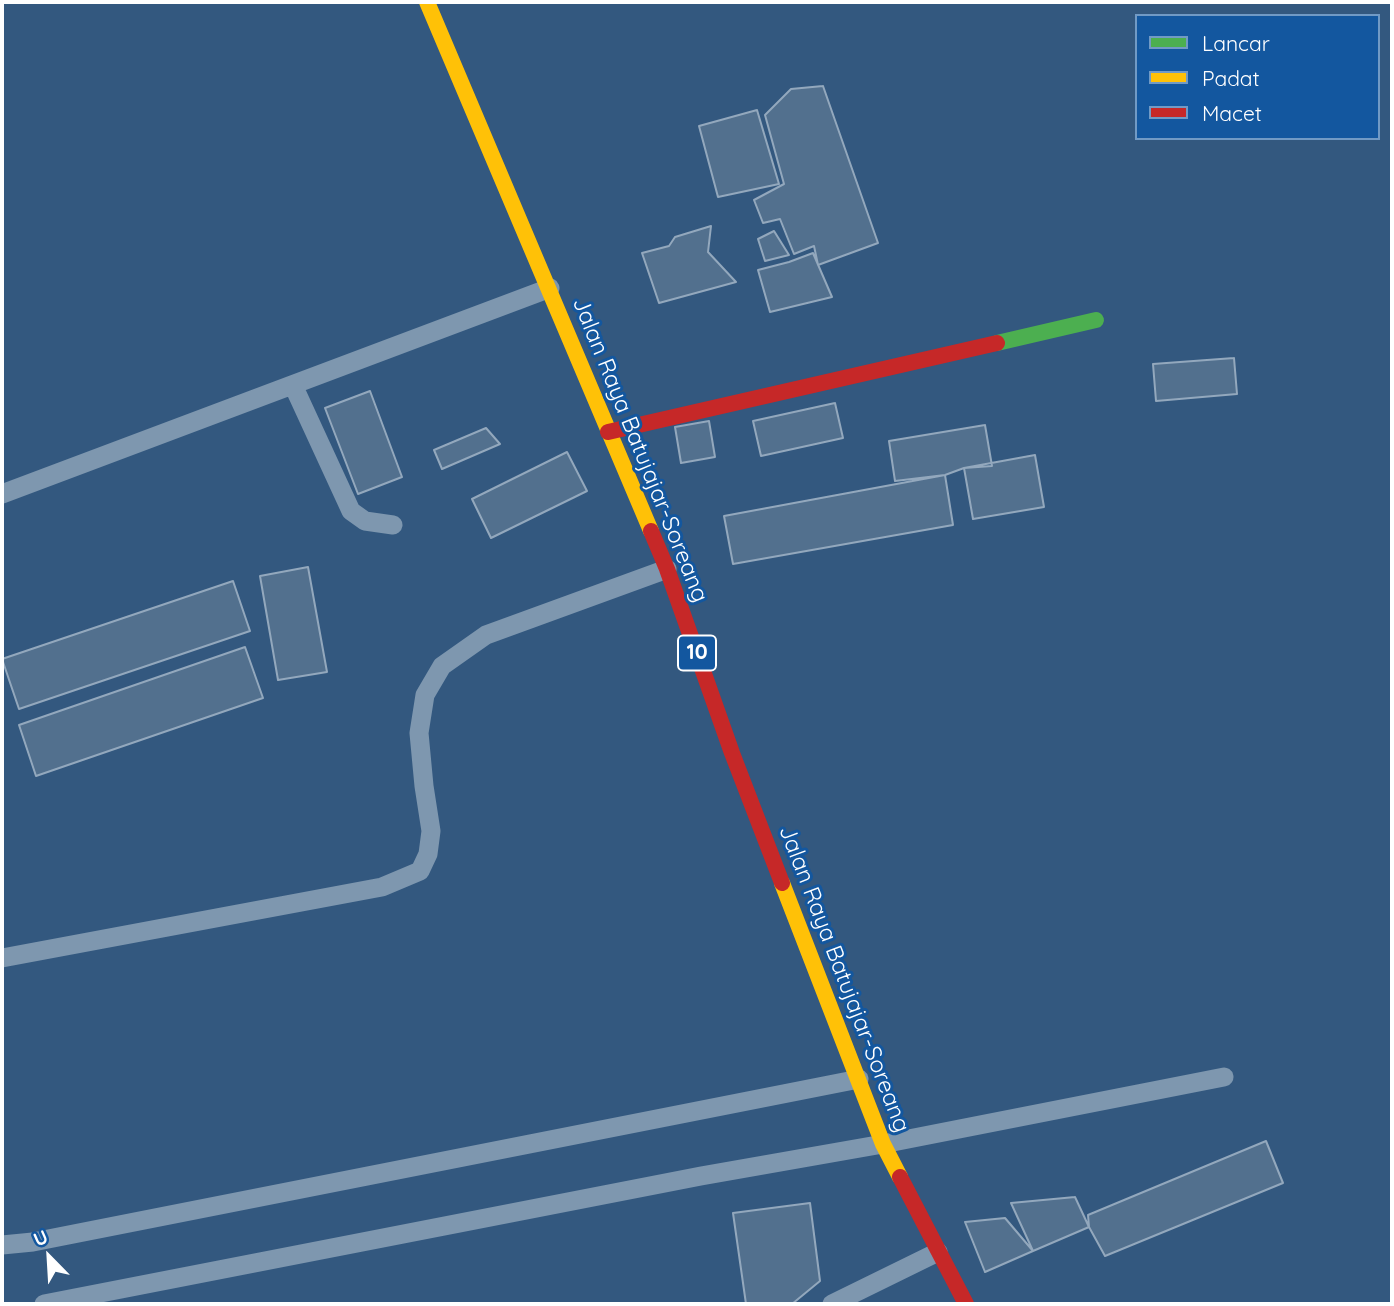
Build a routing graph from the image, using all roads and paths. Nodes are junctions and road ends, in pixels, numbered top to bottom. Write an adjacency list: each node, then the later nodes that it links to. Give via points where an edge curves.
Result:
1 (427, 2): 2 (main road, Jalan Raya Batujajar-Soreang / 10)
2 (550, 288): 4 (lane); 5 (main road, Jalan Raya Batujajar-Soreang / 10)
3 (1096, 320): 5 (main road)
4 (293, 385): 6 (lane); 7 (lane, via 351,511 365,522)
5 (608, 432): 8 (main road, Jalan Raya Batujajar-Soreang / 10)
6 (2, 494)
7 (393, 525)
8 (667, 569): 9 (lane, via 486,635 443,666 425,695 419,733 431,831 420,871 383,887); 11 (main road, Jalan Raya Batujajar-Soreang / 10, via 732,753)
9 (2, 958)
10 (1224, 1077): 12 (lane)
11 (859, 1079): 12 (main road, Jalan Raya Batujajar-Soreang / 10); 13 (lane)
12 (883, 1144): 14 (main road, Jalan Raya Batujajar-Soreang / 10); 15 (lane)
13 (2, 1245)
14 (938, 1252): 16 (lane); 17 (main road, Jalan Raya Batujajar-Soreang / 10)
15 (44, 1304)
16 (832, 1304)
17 (966, 1304)

